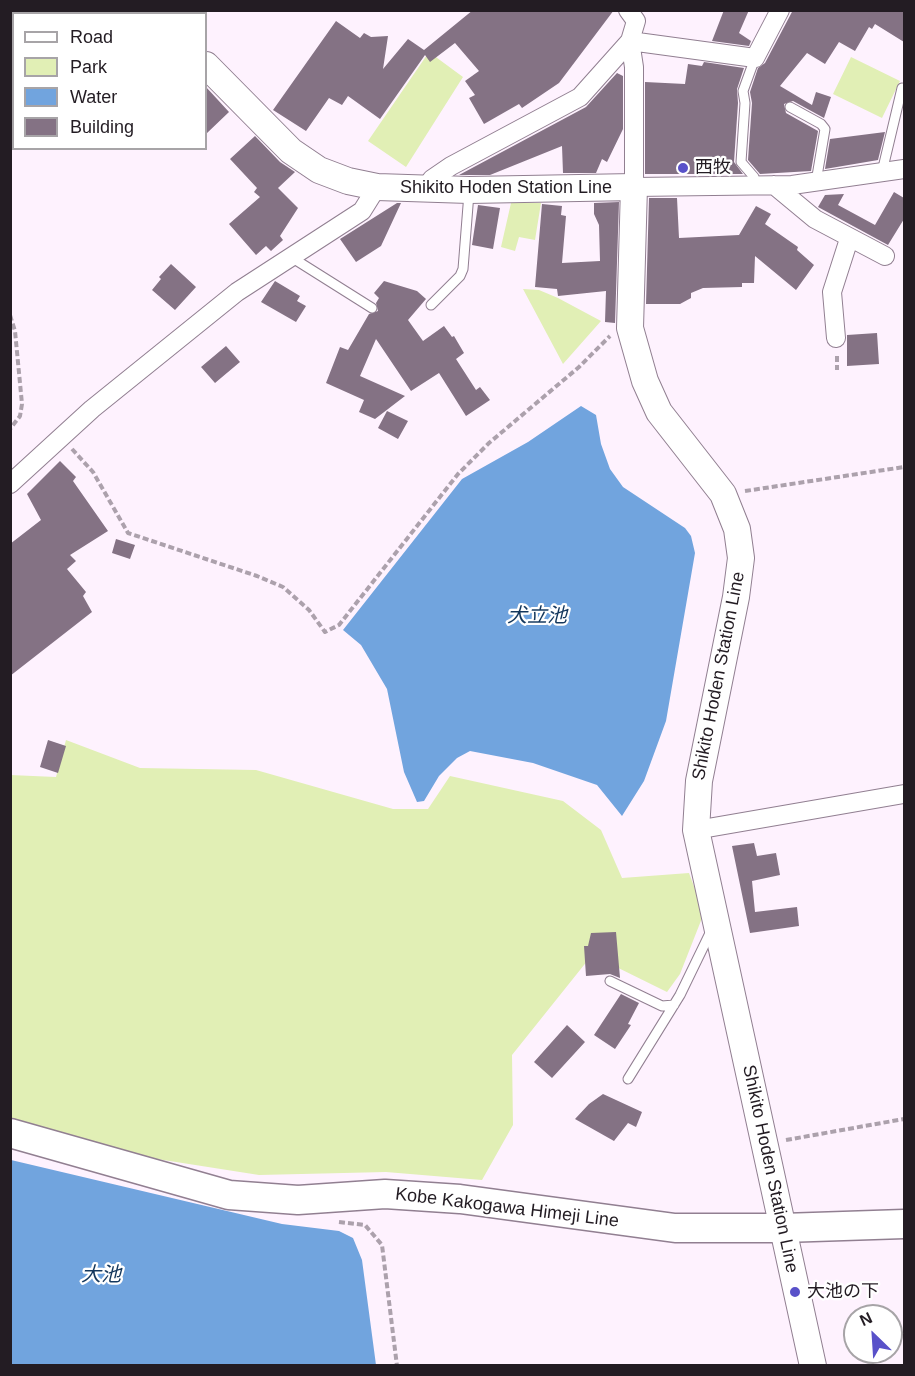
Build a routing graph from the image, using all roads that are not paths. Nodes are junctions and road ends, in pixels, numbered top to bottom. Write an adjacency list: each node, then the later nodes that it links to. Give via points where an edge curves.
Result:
1 (780, 10): 4 (street)
2 (634, 14): 3 (street)
3 (630, 41): 4 (street); 13 (street, via 634,67); 14 (street, via 580,97 451,166)
4 (755, 58): 11 (lane, via 743,91 746,103 741,162)
5 (207, 66): 12 (main road, Shikito Hoden Station Line, via 291,151 319,170)
6 (903, 88): 9 (lane)
7 (790, 107): 10 (lane, via 825,129)
8 (904, 169): 9 (street)
9 (882, 172): 10 (street)
10 (816, 182): 11 (street)
11 (765, 185): 13 (street); 16 (street)
12 (376, 188): 14 (main road, Shikito Hoden Station Line); 18 (street, via 362,211)
13 (634, 188): 15 (main road, Shikito Hoden Station Line); 24 (main road, Shikito Hoden Station Line, via 630,328 645,381 659,412 723,494 737,529 741,558 699,781)
14 (425, 189): 15 (main road, Shikito Hoden Station Line)
15 (469, 190): 19 (lane, via 463,269)
16 (849, 239): 17 (street); 21 (street, via 832,292)
17 (885, 256)
18 (291, 257): 20 (lane); 22 (street, via 237,292 100,402)
19 (431, 305)
20 (372, 308)
21 (836, 338)
22 (10, 484)
23 (904, 794): 24 (street)
24 (696, 830): 25 (main road, Shikito Hoden Station Line)
25 (716, 921): 27 (lane); 31 (main road, Shikito Hoden Station Line)
26 (610, 981): 27 (lane, via 662,1006)
27 (674, 1005): 28 (lane)
28 (628, 1079)
29 (10, 1133): 31 (main road, Kobe Kakogawa Himeji Line, via 229,1195 298,1200 385,1194 675,1227)
30 (904, 1224): 31 (main road, Kobe Kakogawa Himeji Line)
31 (783, 1228): 32 (main road, Shikito Hoden Station Line)
32 (813, 1365)

